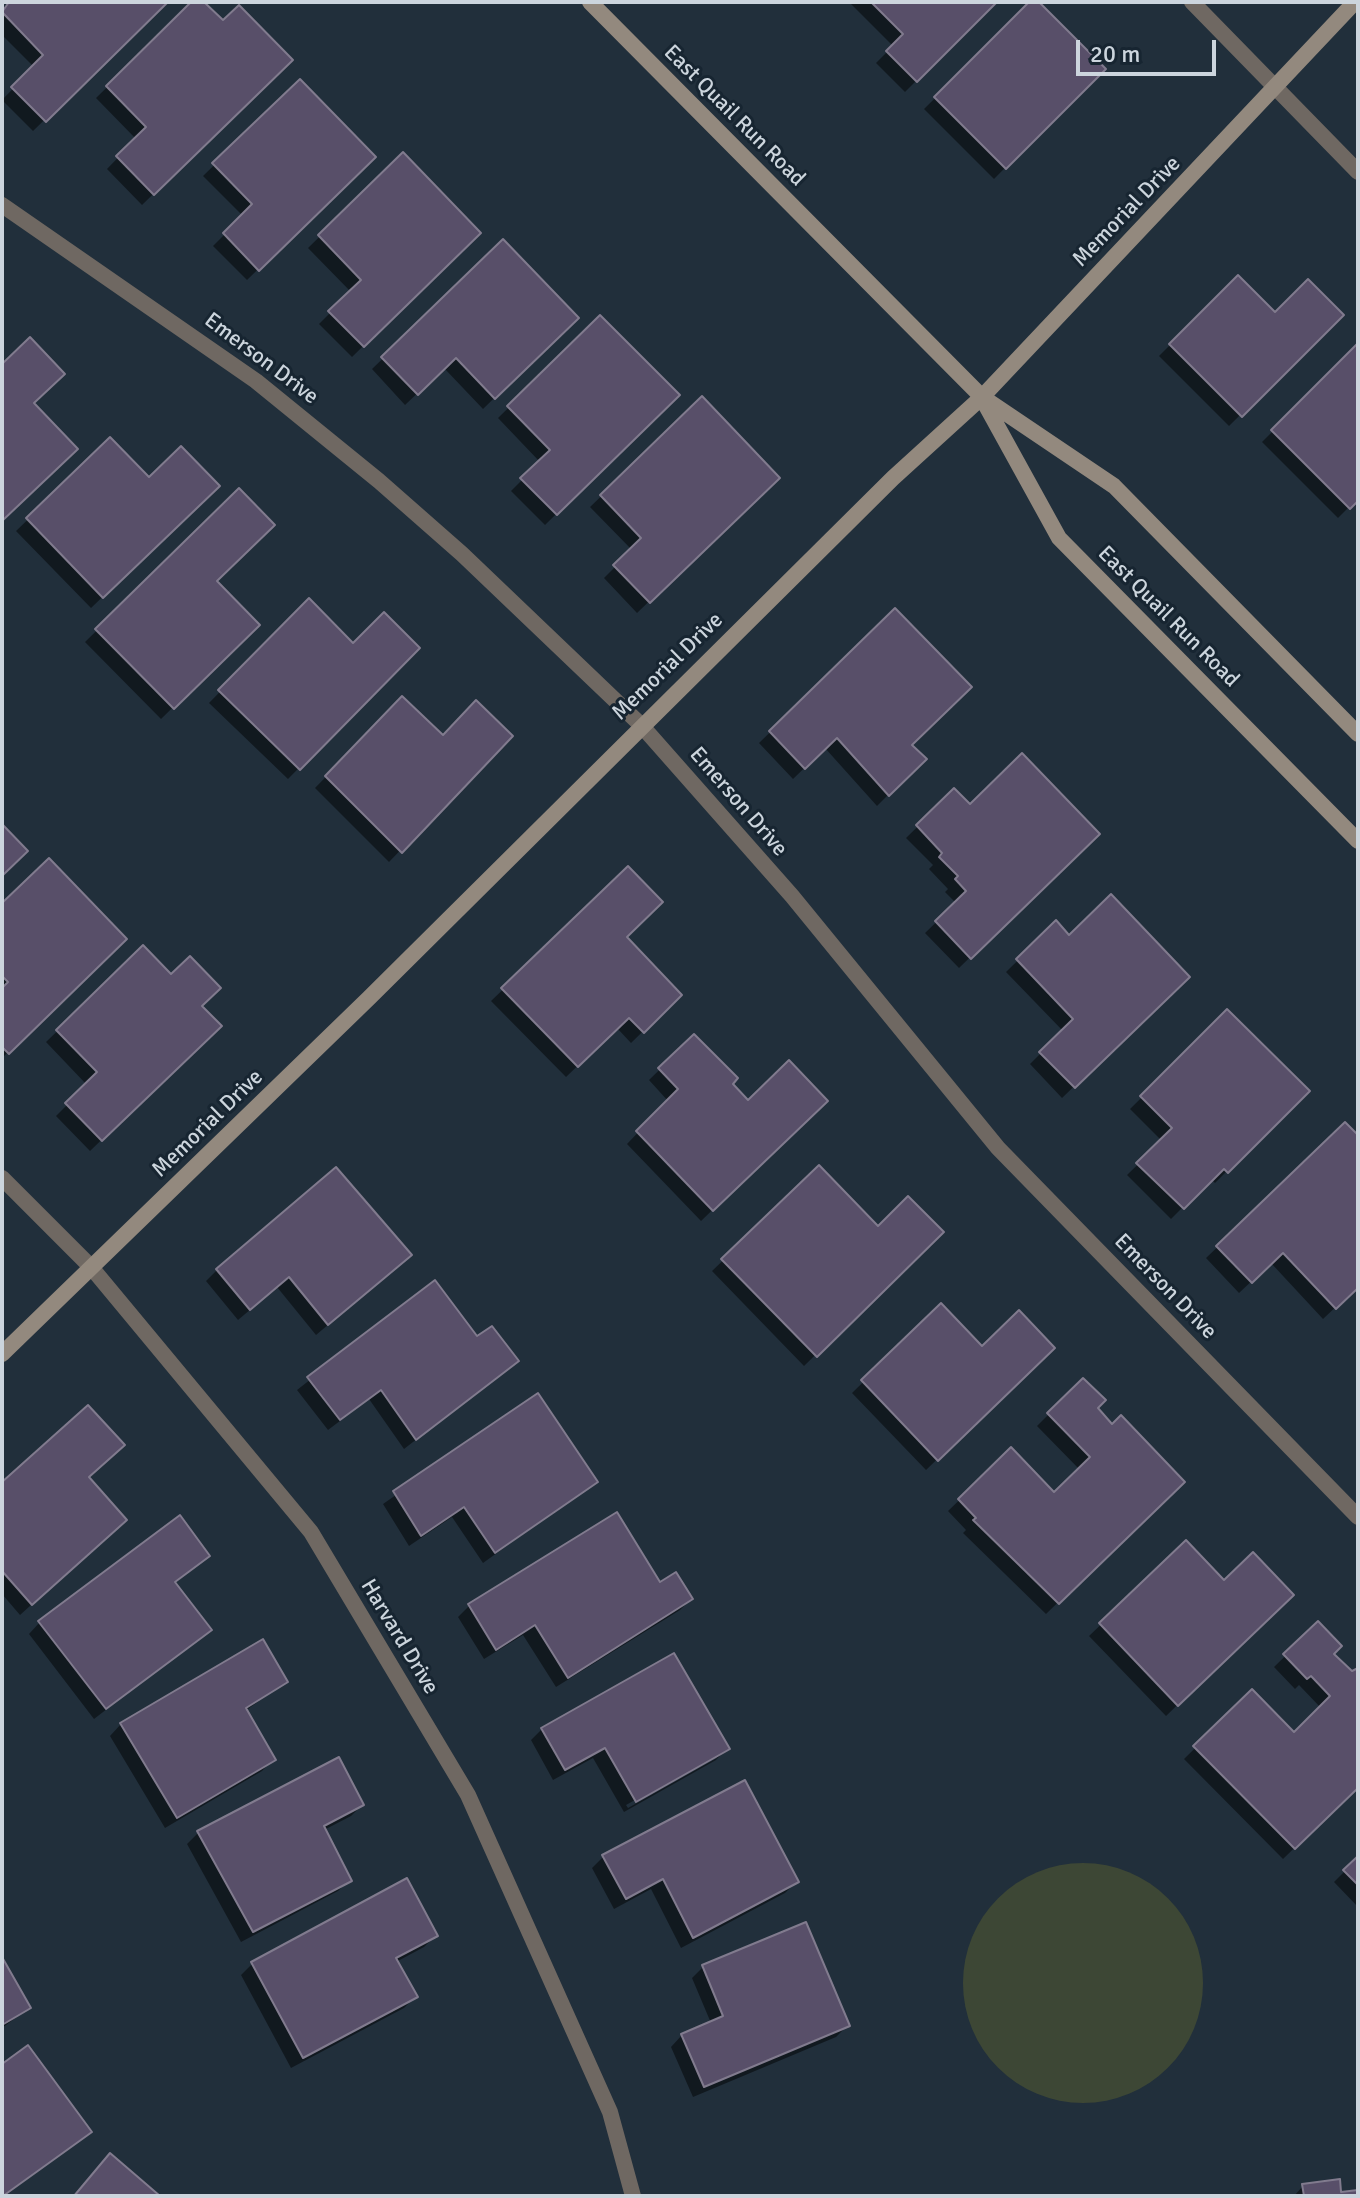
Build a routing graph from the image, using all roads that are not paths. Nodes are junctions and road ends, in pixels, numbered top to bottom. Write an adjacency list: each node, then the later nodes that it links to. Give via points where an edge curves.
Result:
1 (590, 2): 7 (street, East Quail Run Road)
2 (1192, 2): 4 (street)
3 (1355, 2): 4 (street, Memorial Drive)
4 (1275, 87): 5 (street); 7 (street, Memorial Drive)
5 (1358, 172)
6 (2, 205): 8 (street, Emerson Drive, via 281,401 462,554)
7 (982, 397): 8 (street, Memorial Drive); 9 (street, East Quail Run Road, via 1114,486); 10 (street, East Quail Run Road, via 1059,538)
8 (641, 725): 12 (street, Memorial Drive); 14 (street, Emerson Drive, via 792,896 998,1148)
9 (1358, 734)
10 (1358, 841)
11 (2, 1178): 12 (street, Harvard Drive)
12 (91, 1267): 13 (street, Memorial Drive); 15 (street, Harvard Drive, via 311,1532 468,1795 610,2112)
13 (2, 1354)
14 (1358, 1517)
15 (633, 2196)

